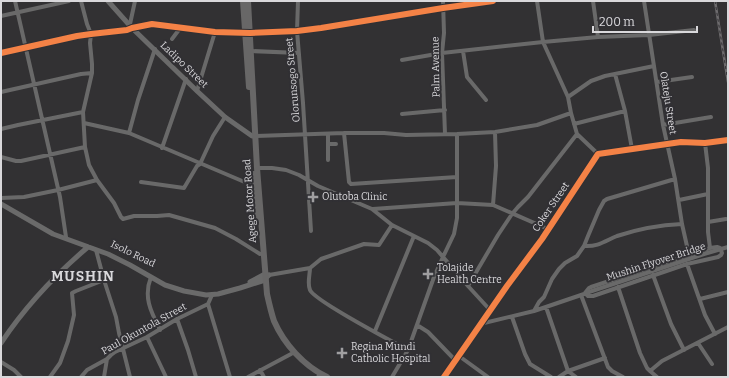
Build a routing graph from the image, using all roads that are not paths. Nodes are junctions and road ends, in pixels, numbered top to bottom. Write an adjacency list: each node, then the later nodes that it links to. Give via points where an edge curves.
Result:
1 (15, 1): 15 (street)
2 (69, 1): 15 (street)
3 (80, 1): 23 (street)
4 (108, 1): 17 (main road, Ladipo Street)
5 (135, 1): 17 (street)
6 (243, 1): 22 (highway, Agege Motor Road)
7 (248, 1): 22 (highway, Agege Motor Road)
8 (298, 1): 20 (street, Olorunsogo Street)
9 (443, 1): 14 (street, Palm Avenue)
10 (493, 1): 14 (street)
11 (537, 1): 27 (street)
12 (593, 1): 25 (street)
13 (645, 1): 24 (street, Olateju Street)
14 (443, 8): 20 (street); 34 (street, Palm Avenue)
15 (18, 13): 16 (street); 28 (street)
16 (1, 16)
17 (131, 26): 18 (street, via 152,24); 23 (street, via 127,30); 29 (main road, Ladipo Street)
18 (181, 27): 21 (street); 26 (street)
19 (694, 30): 24 (street)
20 (297, 31): 22 (street); 33 (street, Olorunsogo Street)
21 (215, 32): 22 (street); 43 (street)
22 (248, 33): 30 (highway, Agege Motor Road); 67 (highway, Agege Motor Road)
23 (91, 34): 28 (street); 37 (street)
24 (648, 35): 25 (street); 36 (street, Olateju Street)
25 (598, 37): 27 (street)
26 (172, 39)
27 (543, 42): 31 (street); 45 (street)
28 (26, 48): 32 (street); 42 (street)
29 (155, 49): 40 (main road, Ladipo Street); 60 (street)
30 (251, 51): 33 (street); 67 (highway, Agege Motor Road)
31 (463, 51): 34 (street); 46 (street, via 467,77)
32 (1, 53)
33 (299, 53): 61 (street, Olorunsogo Street)
34 (442, 53): 35 (street); 47 (street, Palm Avenue)
35 (402, 60)
36 (654, 66): 38 (street); 41 (street, Olateju Street)
37 (92, 73): 42 (street); 49 (street)
38 (615, 74): 45 (street, via 591,81); 48 (street)
39 (692, 77): 41 (street)
40 (186, 80): 43 (main road, Ladipo Street); 74 (street)
41 (657, 82): 57 (street, Olateju Street)
42 (34, 85): 44 (street); 54 (street)
43 (197, 91): 52 (main road, Ladipo Street)
44 (1, 92)
45 (568, 97): 50 (street)
46 (486, 100)
47 (445, 110): 51 (street); 64 (street, Palm Avenue)
48 (625, 111): 56 (street); 75 (street)
49 (83, 112): 54 (street); 55 (street)
50 (570, 113): 56 (street); 59 (street, via 536,125)
51 (402, 114)
52 (226, 117): 67 (main road, Ladipo Street); 80 (street, via 213,136)
53 (711, 118): 57 (street)
54 (42, 120): 58 (street); 77 (street)
55 (84, 123): 60 (street); 73 (street)
56 (574, 124): 66 (street)
57 (663, 125): 72 (street, Olateju Street)
58 (1, 129)
59 (495, 132): 65 (street); 95 (street)
60 (129, 134): 74 (street)
61 (305, 134): 62 (street); 67 (street); 85 (street, Olorunsogo Street)
62 (328, 134): 63 (street); 70 (street)
63 (344, 134): 64 (street); 82 (street, via 351,184)
64 (445, 134): 65 (street)
65 (457, 134): 82 (street)
66 (577, 134): 76 (street); 97 (street)
67 (254, 136): 81 (highway, Agege Motor Road); 87 (highway, Agege Motor Road)
68 (728, 140): 69 (street)
69 (705, 142): 72 (street); 89 (street)
70 (328, 144): 71 (street); 79 (street)
71 (336, 144)
72 (667, 144): 75 (street); 83 (street, Olateju Street)
73 (85, 147): 77 (street); 84 (street, via 88,165)
74 (162, 148): 80 (street)
75 (632, 149): 76 (street)
76 (598, 154): 102 (street, Coker Street)
77 (50, 155): 78 (street, via 21,161); 88 (street)
78 (1, 157)
79 (328, 160)
80 (200, 164): 86 (street, via 184,188); 87 (street)
81 (257, 168): 85 (street, via 286,170); 118 (highway, Agege Motor Road)
82 (457, 177): 93 (street)
83 (675, 179): 91 (street, Olateju Street); 106 (street, via 604,201)
84 (97, 180): 88 (street); 111 (street, via 123,219 134,216 169,215 215,228)
85 (308, 180): 96 (street); 103 (street, Olorunsogo Street)
86 (141, 182)
87 (254, 186): 111 (highway, Agege Motor Road)
88 (58, 190): 90 (street, via 24,197); 105 (street)
89 (708, 194): 91 (street); 99 (street)
90 (1, 198)
91 (679, 200): 100 (street, Olateju Street)
92 (1, 201): 105 (main road, Isolo Road)
93 (457, 203): 95 (street); 96 (street); 113 (street, via 454,234)
94 (1, 204): 107 (main road, Isolo Road, via 53,234)
95 (493, 205): 97 (street)
96 (372, 209): 101 (street)
97 (512, 214): 102 (street); 120 (street)
98 (726, 218): 99 (street)
99 (708, 222): 109 (street)
100 (682, 224): 106 (street, via 646,229 617,236 592,247); 112 (street, Olateju Street)
101 (392, 225): 104 (street); 115 (street, via 379,245 358,246 321,259)
102 (548, 230): 128 (street, Coker Street)
103 (311, 231)
104 (414, 236): 113 (street, via 428,243); 136 (street)
105 (66, 237): 118 (main road, Isolo Road, via 109,252 166,282 192,290 211,292 228,289)
106 (584, 246): 129 (street, via 577,256 559,269)
107 (88, 247): 110 (main road, Isolo Road); 139 (main road, via 39,293)
108 (728, 247): 123 (street, Mushin Flyover Bridge, bridge)
109 (710, 248): 112 (street); 114 (street, via 720,248 721,255)
110 (96, 250): 117 (main road, Isolo Road); 119 (street)
111 (260, 254): 118 (highway, Agege Motor Road)
112 (688, 255): 123 (street, via 591,287)
113 (443, 258): 120 (street); 133 (street)
114 (687, 264): 116 (street); 125 (street)
115 (310, 268): 118 (street); 136 (street, via 310,290 313,294)
116 (653, 275): 121 (street); 143 (street, via 671,324)
117 (151, 277): 124 (main road, Isolo Road, via 184,291); 135 (street, via 148,285 150,309)
118 (265, 277): 124 (main road, Isolo Road); 144 (highway, Agege Motor Road, via 267,311 276,332); 165 (highway, Agege Motor Road, via 274,322 296,353)
119 (104, 280): 141 (street, via 116,316); 155 (street, via 72,293 74,315 70,334 60,363)
120 (468, 286): 128 (street)
121 (618, 287): 123 (street, via 593,296); 153 (street, via 637,346)
122 (728, 292): 125 (street)
123 (585, 294): 127 (street); 146 (street)
124 (212, 295): 126 (street)
125 (700, 299): 137 (street)
126 (208, 304): 131 (street, Paul Okuntola Street); 161 (street)
127 (546, 308): 129 (street); 152 (street)
128 (490, 310): 132 (street, Coker Street)
129 (534, 311): 130 (street)
130 (512, 317): 132 (street); 169 (street, via 527,360)
131 (177, 319): 135 (street, Paul Okuntola Street); 160 (street)
132 (480, 324): 145 (street, Coker Street)
133 (417, 326): 142 (street); 148 (street, via 428,332)
134 (728, 327): 137 (street)
135 (160, 330): 138 (street, Paul Okuntola Street)
136 (374, 331): 142 (street)
137 (715, 334): 140 (street)
138 (147, 337): 141 (street, Paul Okuntola Street); 159 (street)
139 (1, 343)
140 (698, 343): 143 (street); 150 (street)
141 (122, 349): 147 (street, Paul Okuntola Street); 158 (street)
142 (408, 350): 166 (street)
143 (684, 350): 153 (street)
144 (291, 354): 151 (street); 164 (highway, Agege Motor Road)
145 (459, 356): 148 (street, Coker Street); 168 (street)
146 (605, 358): 152 (street); 172 (street, via 608,367)
147 (107, 359): 156 (street, Paul Okuntola Street, via 87,370); 157 (street)
148 (455, 360): 167 (street, Coker Street)
149 (1, 362): 154 (street)
150 (712, 364)
151 (260, 370): 162 (street); 163 (street)
152 (568, 370): 170 (street); 171 (street)
153 (650, 371): 173 (street)
154 (21, 377)
155 (50, 377)
156 (81, 377)
157 (104, 377)
158 (130, 377)
159 (166, 377)
160 (196, 377)
161 (230, 377)
162 (248, 377)
163 (264, 377)
164 (319, 377)
165 (327, 377)
166 (392, 377)
167 (444, 377)
168 (488, 377)
169 (551, 377)
170 (559, 377)
171 (576, 377)
172 (623, 377)
173 (657, 377)

